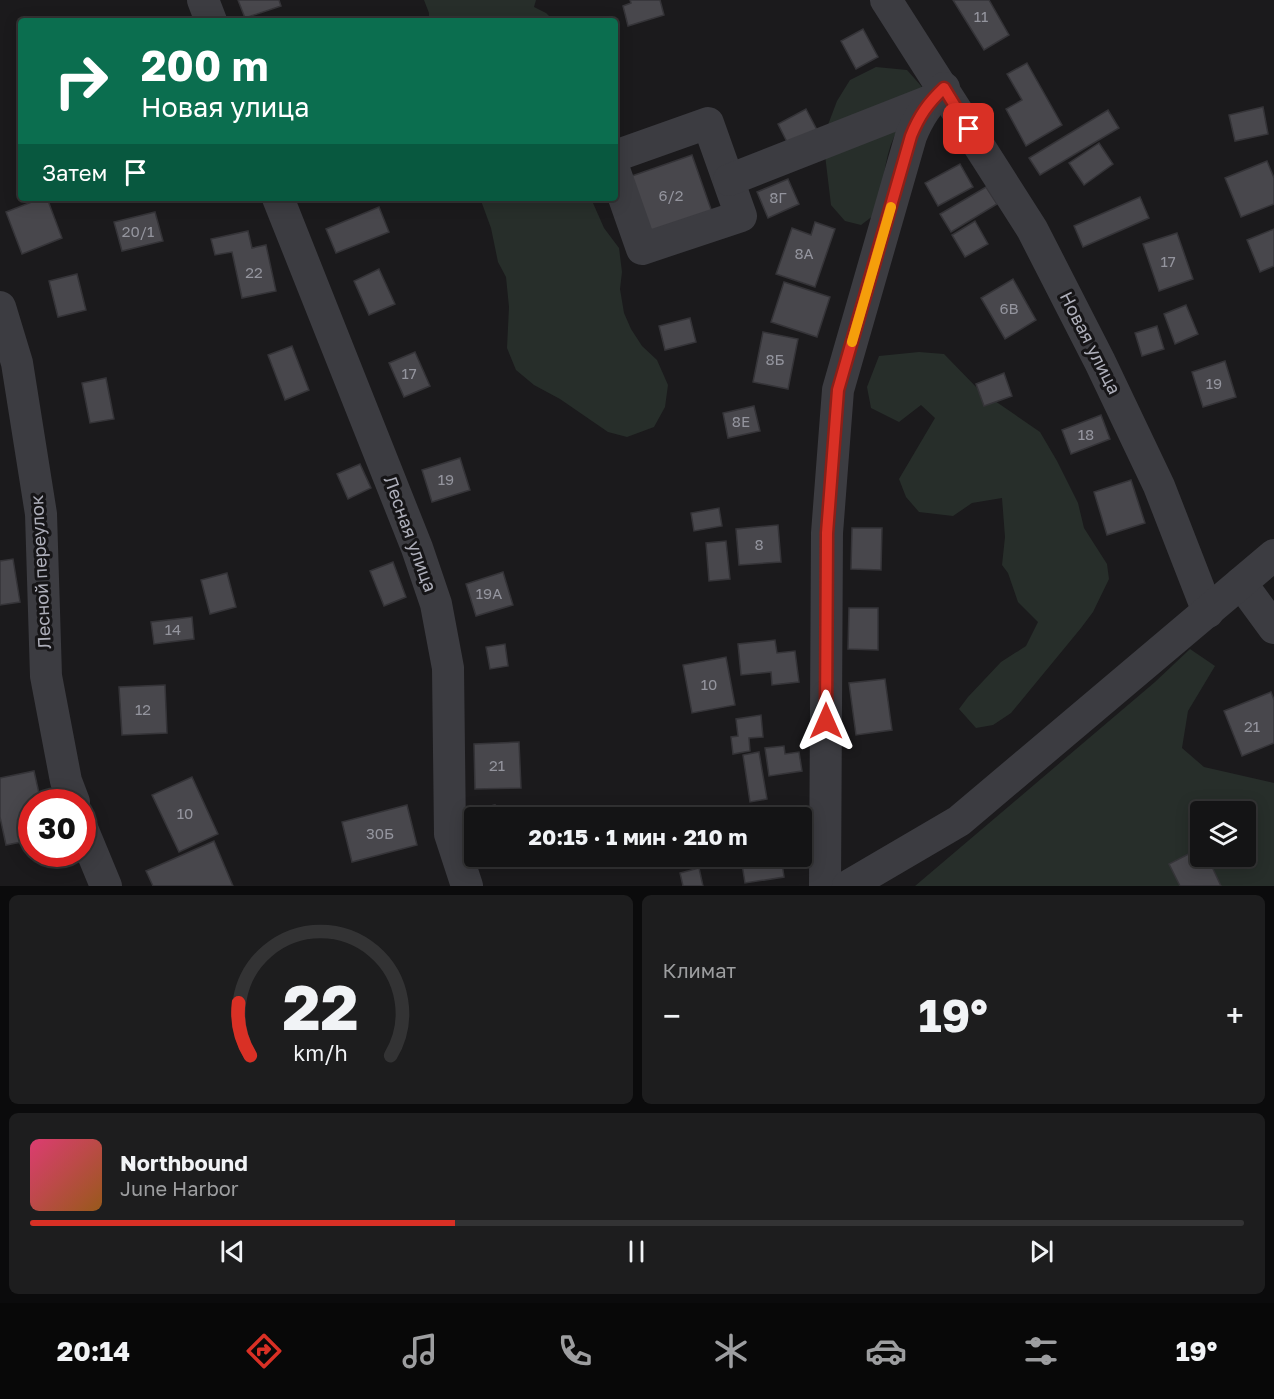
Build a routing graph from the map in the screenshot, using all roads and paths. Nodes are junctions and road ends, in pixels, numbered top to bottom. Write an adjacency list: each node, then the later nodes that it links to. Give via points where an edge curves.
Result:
1 (203, 0): 3 (street)
2 (886, 0): 4 (street, Новая улица)
3 (210, 18)
4 (937, 95): 6 (street); 12 (street, Новая улица, via 1032,229 1159,486); 18 (street, via 919,116 911,136 838,390 827,533)
5 (618, 155): 6 (street, via 708,123)
6 (729, 180): 7 (street, via 741,216 642,249)
7 (618, 181)
8 (279, 201): 17 (street, Лесная улица, via 436,604 448,668 450,834)
9 (0, 307): 14 (street, Лесной переулок, via 17,363 41,514 46,676)
10 (1274, 555): 11 (street)
11 (1241, 583): 12 (street); 13 (street)
12 (1208, 612): 19 (street, via 959,821)
13 (1274, 628)
14 (69, 789)
15 (96, 863): 16 (street)
16 (105, 885)
17 (467, 886)
18 (825, 886)
19 (848, 886)

